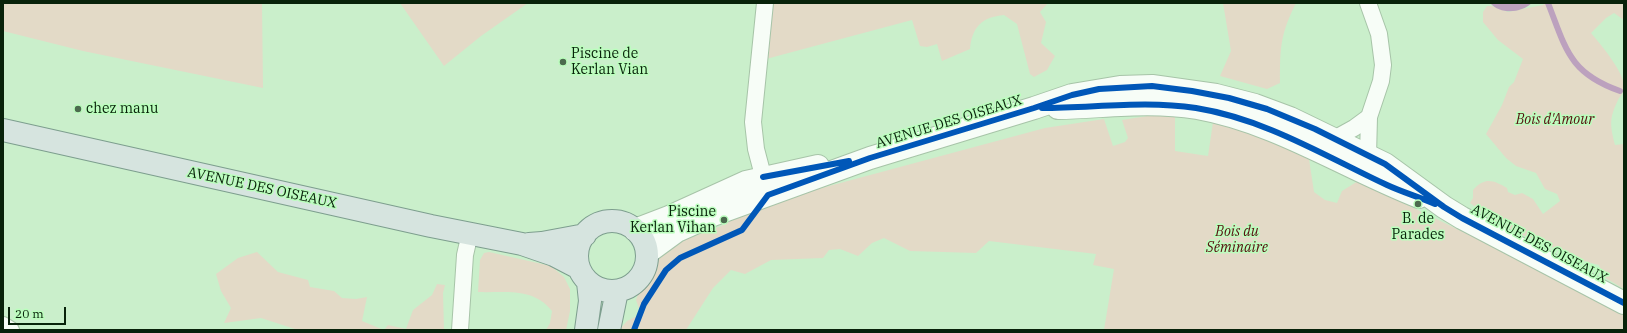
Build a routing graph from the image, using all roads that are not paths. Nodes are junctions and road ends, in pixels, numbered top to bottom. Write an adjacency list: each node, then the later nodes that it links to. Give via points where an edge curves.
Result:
1 (765, 3): 7 (street, via 753,122 756,149)
2 (1368, 3): 3 (street, via 1379,34 1383,65 1382,81)
3 (1369, 117): 5 (street, via 1354,128); 6 (street)
4 (3, 130): 10 (main road, AVENUE DES OISEAUX)
5 (1334, 149): 6 (main road, AVENUE DES OISEAUX); 7 (main road, AVENUE DES OISEAUX, via 1197,108 1137,103 1083,108 1034,108 870,158); 8 (main road, AVENUE DES OISEAUX, via 1388,185)
6 (1368, 156): 8 (main road, AVENUE DES OISEAUX, via 1401,174)
7 (766, 186): 9 (main road, AVENUE DES OISEAUX, via 746,182); 13 (main road, AVENUE DES OISEAUX, via 677,231)
8 (1444, 207): 16 (main road, AVENUE DES OISEAUX)
9 (635, 230): 11 (main road, via 625,224 603,222); 13 (main road, via 643,240)
10 (470, 233): 12 (main road, AVENUE DES OISEAUX); 19 (street)
11 (584, 235): 12 (main road, AVENUE DES OISEAUX); 14 (main road, via 577,256)
12 (522, 244): 14 (main road, AVENUE DES OISEAUX, via 554,255)
13 (647, 253): 15 (main road, via 646,264 639,278 627,288)
14 (584, 275): 15 (main road, via 597,288); 20 (main road, via 590,301)
15 (617, 291): 21 (main road)
16 (1624, 303)
17 (3, 325): 18 (street)
18 (11, 330)
19 (460, 330)
20 (586, 330)
21 (609, 330)

